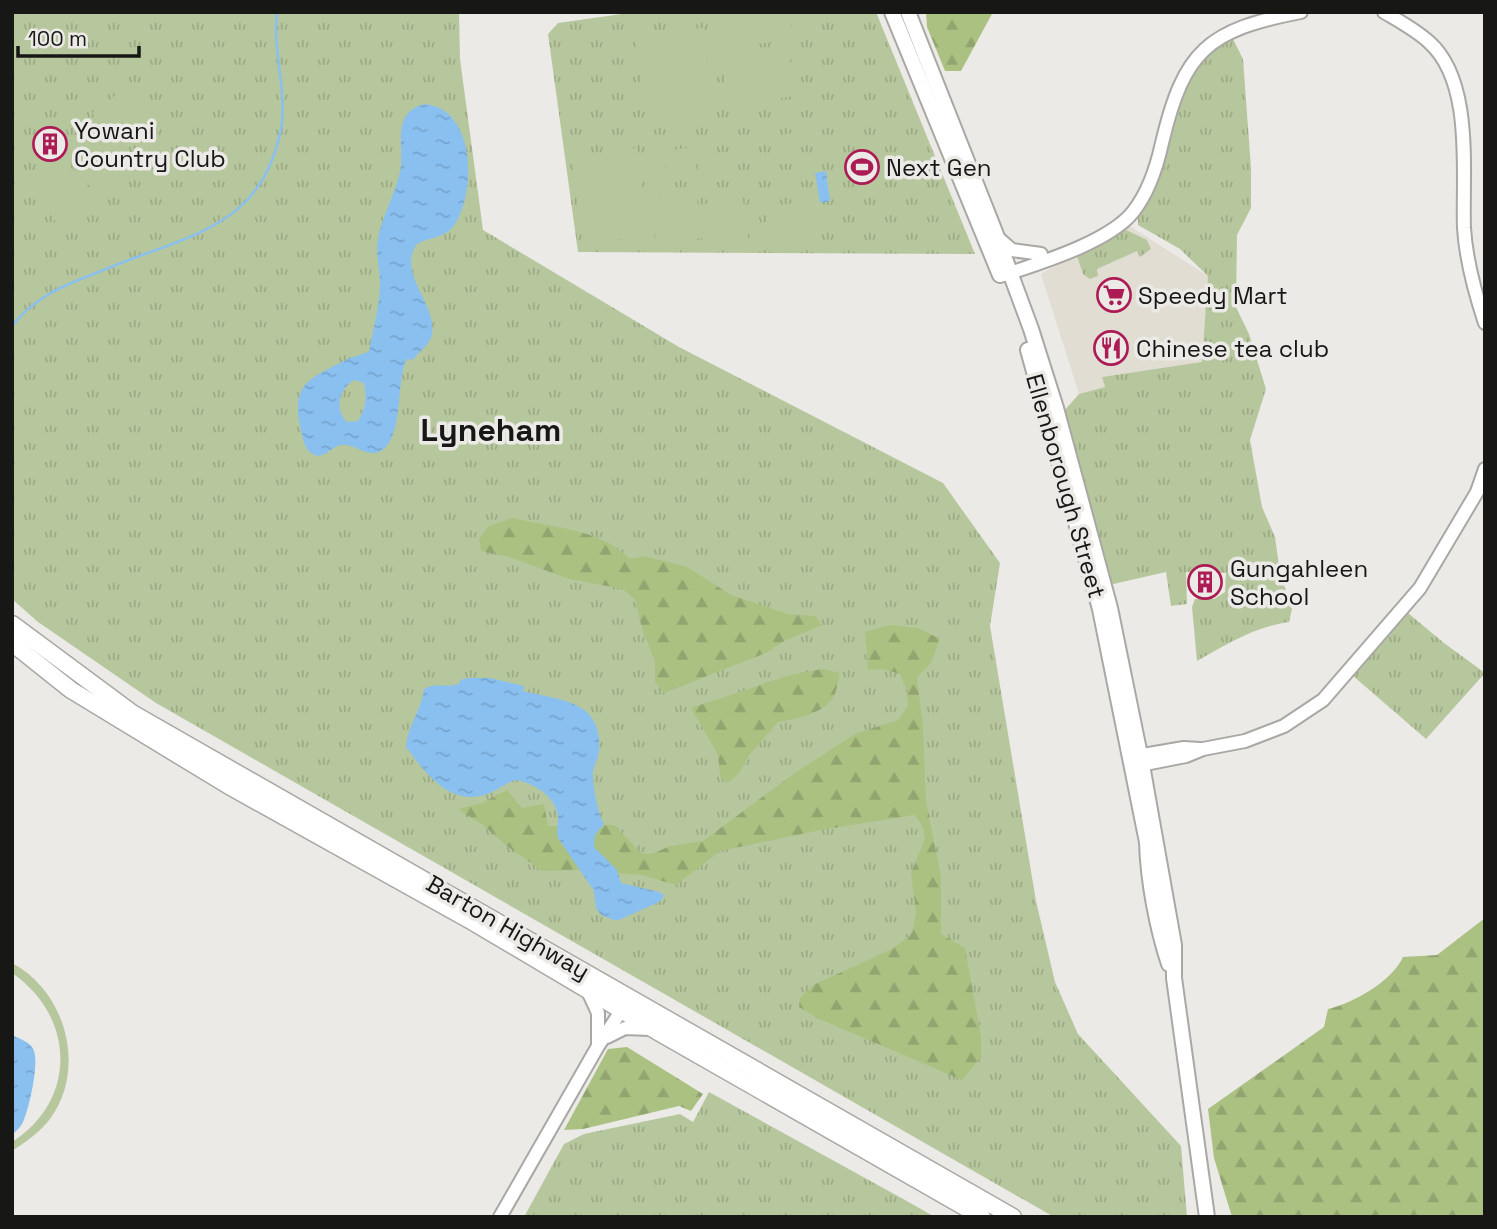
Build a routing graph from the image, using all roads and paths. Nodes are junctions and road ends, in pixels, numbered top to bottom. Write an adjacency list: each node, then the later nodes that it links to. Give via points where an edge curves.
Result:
1 (892, 12): 7 (main road, Ellenborough Street)
2 (908, 12): 5 (main road, Ellenborough Street)
3 (1301, 12): 6 (street, via 1230,32 1202,51 1176,90 1160,151 1134,211 1107,231)
4 (1384, 12): 9 (street, via 1436,49 1455,85 1462,121 1466,243)
5 (997, 237): 6 (street, via 1012,250); 7 (main road, Ellenborough Street)
6 (1041, 259): 7 (street); 8 (street)
7 (1004, 271): 8 (main road, Ellenborough Street); 13 (main road, Ellenborough Street, via 1080,534)
8 (1017, 293): 13 (main road, Ellenborough Street, via 1056,408 1110,608)
9 (1485, 323)
10 (1485, 469): 13 (street, via 1477,492 1419,588 1323,700 1284,726 1245,741 1186,756)
11 (12, 624): 15 (highway, Barton Highway, via 132,713)
12 (12, 643): 14 (highway, Barton Highway, via 71,690 206,773)
13 (1136, 761): 18 (main road, Ellenborough Street)
14 (586, 989): 15 (highway, Barton Highway); 17 (street, via 598,1013)
15 (622, 1002): 16 (highway, Barton Highway); 17 (street); 21 (highway, Barton Highway)
16 (660, 1033): 17 (street, via 625,1028); 20 (highway, Barton Highway)
17 (598, 1046): 19 (street)
18 (1202, 1166): 22 (main road, Ellenborough Street); 23 (main road, Ellenborough Street)
19 (500, 1217)
20 (982, 1217)
21 (1013, 1217)
22 (1207, 1217)
23 (1215, 1217)

